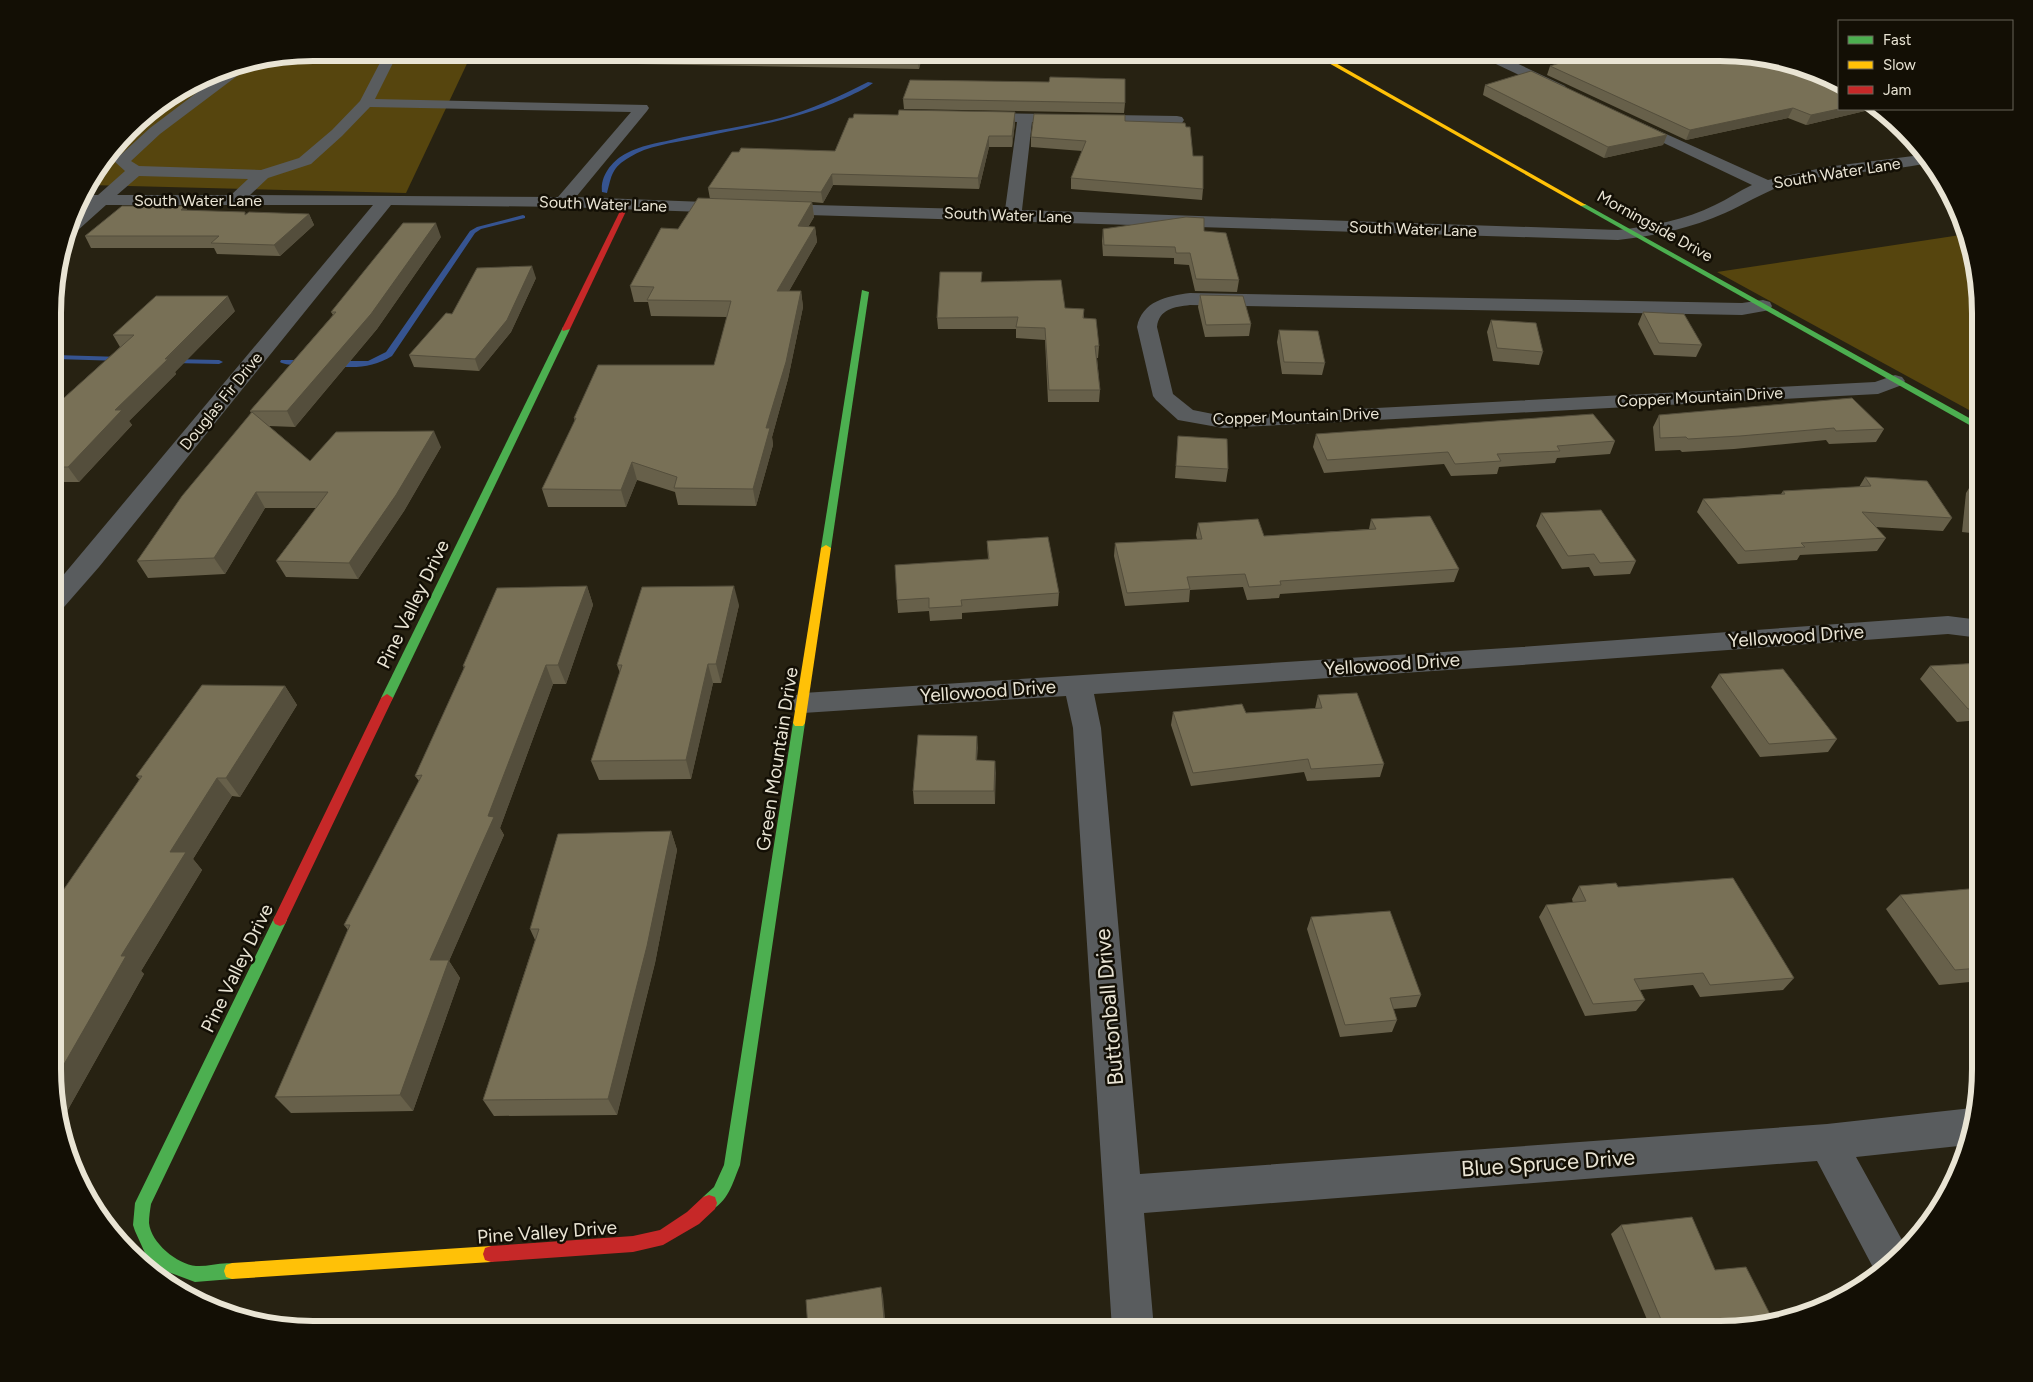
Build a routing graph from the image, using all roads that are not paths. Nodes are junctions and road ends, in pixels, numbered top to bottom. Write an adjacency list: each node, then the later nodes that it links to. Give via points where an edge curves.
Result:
1 (387, 61): 8 (street)
2 (1328, 61): 27 (street, Morningside Drive)
3 (1501, 61): 6 (street)
4 (1772, 67): 7 (street)
5 (228, 76): 14 (street, via 122,160)
6 (1572, 94)
7 (1838, 94)
8 (366, 103): 15 (street, via 305,161); 21 (street, via 642,108)
9 (1616, 115): 16 (street)
10 (958, 116): 11 (street)
11 (1025, 118): 12 (street); 25 (street)
12 (1177, 120)
13 (1920, 160): 16 (street, South Water Lane, via 1813,174)
14 (135, 171): 15 (street); 18 (street)
15 (262, 175): 19 (street)
16 (1765, 185): 27 (street, South Water Lane, via 1702,216)
17 (88, 200): 18 (street, South Water Lane)
18 (103, 200): 19 (street, South Water Lane); 26 (street)
19 (235, 200): 20 (street, South Water Lane)
20 (386, 200): 21 (street, South Water Lane); 32 (street, Douglas Fir Drive)
21 (563, 202): 22 (street, South Water Lane)
22 (626, 205): 23 (street, South Water Lane); 39 (street, Pine Valley Drive, via 142,1203 141,1225 151,1247 169,1264 195,1274 633,1244 663,1237)
23 (745, 208)
24 (765, 209): 25 (street, South Water Lane)
25 (1013, 214): 27 (street, South Water Lane, via 1598,235)
26 (79, 220)
27 (1635, 233): 29 (street, Morningside Drive)
28 (865, 292): 35 (street, Green Mountain Drive)
29 (1763, 306): 30 (street, Morningside Drive); 30 (street, Copper Mountain Drive, via 1742,309 1594,308 1190,299 1176,300 1154,310 1147,319 1147,327 1163,396 1186,415 1223,422 1878,388)
30 (1895, 381): 31 (street, Morningside Drive)
31 (1972, 424)
32 (61, 594)
33 (1972, 628): 34 (street, Yellowood Drive, via 1948,625)
34 (1078, 685): 35 (street, Yellowood Drive); 38 (street, Buttonball Drive, via 1087,728)
35 (803, 703): 39 (street, Green Mountain Drive, via 732,1166 720,1193)
36 (1965, 1127): 37 (street, Blue Spruce Drive)
37 (1827, 1142): 38 (street, Blue Spruce Drive); 40 (street)
38 (1124, 1195): 41 (street, Buttonball Drive)
39 (693, 1218)
40 (1889, 1256)
41 (1132, 1321)

